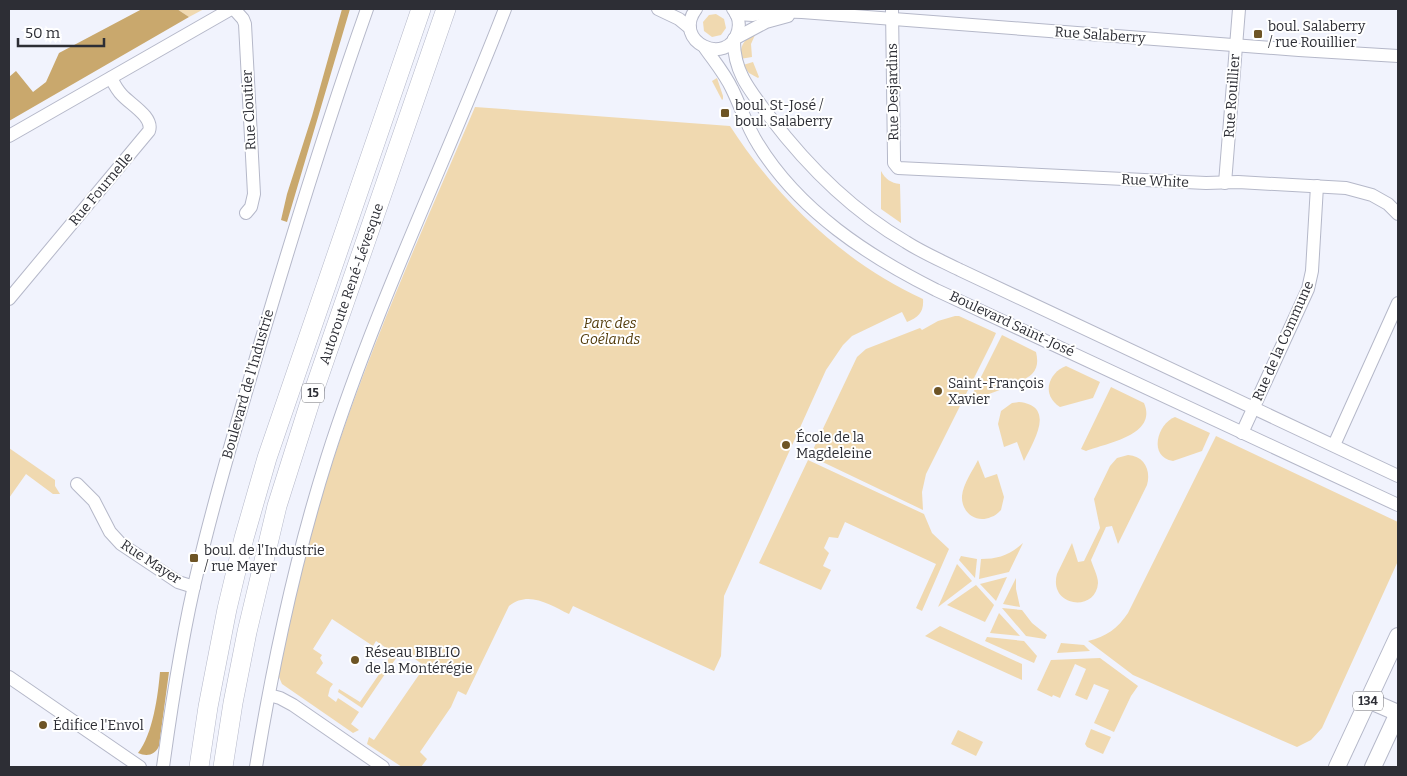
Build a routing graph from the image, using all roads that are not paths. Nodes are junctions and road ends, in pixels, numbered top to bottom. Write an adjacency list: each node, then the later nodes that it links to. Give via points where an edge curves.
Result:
1 (233, 9): 17 (street); 22 (street, Rue Cloutier, via 245,24 254,194)
2 (367, 9): 32 (street, Boulevard de l'Industrie, via 298,215 222,473)
3 (421, 9): 40 (highway, Autoroute René-Lévesque / 15, via 267,458 227,609)
4 (446, 9): 41 (highway, Autoroute René-Lévesque / 15, via 277,506 247,632)
5 (505, 9): 35 (street, via 394,277 338,424 300,552)
6 (658, 9): 12 (street)
7 (696, 9): 12 (street)
8 (1239, 9): 14 (street, Rue Rouillier)
9 (735, 11): 10 (street, Rue Salaberry, via 753,15 770,11); 13 (street, Boulevard Saint-José, via 739,27)
10 (802, 12): 11 (street, Rue Salaberry); 13 (street, Rue Salaberry, via 766,22)
11 (892, 14): 14 (street, Rue Salaberry); 19 (street, Rue Desjardins, via 894,163)
12 (690, 28): 15 (street, Boulevard Saint-José, via 694,38)
13 (734, 40): 15 (street, Rue Salaberry, via 719,49); 26 (street, Boulevard Saint-José, via 735,58 742,78 793,147 817,174 877,224 938,259)
14 (1236, 45): 16 (street, Rue Salaberry); 20 (street, Rue Rouillier)
15 (705, 48): 27 (street, Boulevard Saint-José, via 728,81 758,144 772,163 809,204 858,245 936,290)
16 (1398, 56)
17 (111, 78): 18 (street); 24 (street, Rue Fournelle, via 123,96 148,120 149,131)
18 (9, 136)
19 (905, 169): 20 (street, Rue White)
20 (1225, 182): 21 (street, Rue White)
21 (1317, 186): 23 (street, Rue White, via 1364,192 1388,204); 26 (street, Rue de la Commune, via 1311,280)
22 (246, 213)
23 (1398, 214)
24 (9, 299)
25 (1398, 303): 28 (street)
26 (1253, 408): 27 (street, Rue de la Commune); 28 (street, Boulevard Saint-José)
27 (1242, 433): 31 (street, Boulevard Saint-José)
28 (1334, 445): 29 (street, Boulevard Saint-José)
29 (1398, 476)
30 (77, 484): 32 (street, Rue Mayer, via 94,501 110,532 122,544 178,582)
31 (1398, 505)
32 (194, 587): 39 (street, Boulevard de l'Industrie)
33 (1398, 636): 36 (main road, 134)
34 (9, 677): 38 (street)
35 (269, 695): 42 (street); 43 (street, via 293,705)
36 (1368, 700): 37 (main road); 44 (main road, 134)
37 (1398, 713): 45 (main road, 134)
38 (140, 767)
39 (164, 767)
40 (199, 767)
41 (223, 767)
42 (256, 767)
43 (383, 767)
44 (1337, 767)
45 (1373, 767)

